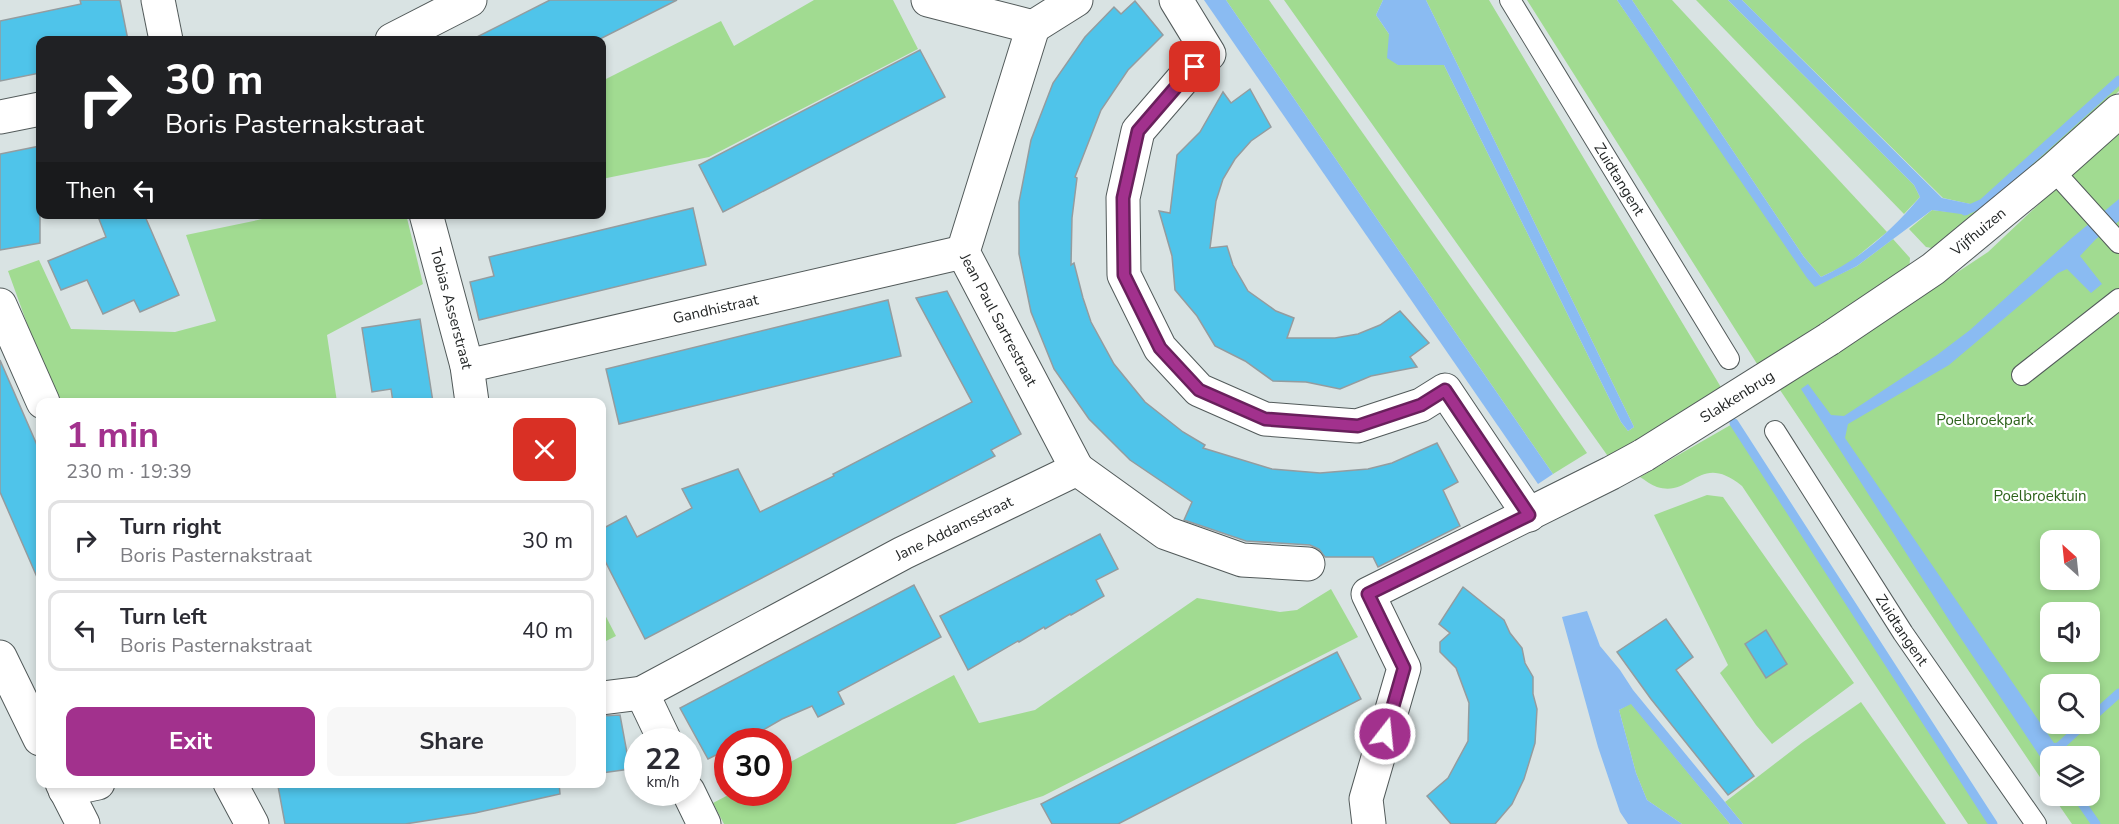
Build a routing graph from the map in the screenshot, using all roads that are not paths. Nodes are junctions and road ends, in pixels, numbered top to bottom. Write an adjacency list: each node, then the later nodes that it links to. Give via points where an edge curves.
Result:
1 (158, 0): 8 (street)
2 (470, 0): 9 (street)
3 (928, 0): 7 (street)
4 (1076, 0): 7 (street)
5 (1176, 0): 27 (street, via 1209,54 1138,131 1123,198 1124,275 1160,348 1199,390 1265,419 1358,426 1421,405 1445,390)
6 (1510, 0): 20 (lane, Zuidtangent)
7 (1033, 27): 16 (street, Jean Paul Sartrestraat)
8 (165, 36)
9 (400, 36)
10 (36, 110): 12 (street)
11 (2119, 111): 13 (street, Vijfhuizen)
12 (0, 117)
13 (2053, 170): 15 (lane); 19 (street, Vijfhuizen, via 1933,269)
14 (427, 219): 21 (street, Tobias Asserstraat)
15 (2116, 240)
16 (963, 252): 21 (street, Gandhistraat); 26 (street, Jean Paul Sartrestraat)
17 (2119, 299): 22 (lane)
18 (0, 305): 23 (street)
19 (1829, 339): 27 (street, Slakkenbrug, bridge, via 1644,455)
20 (1730, 359)
21 (467, 366): 24 (street, Tobias Asserstraat)
22 (2022, 375)
23 (41, 398)
24 (471, 398)
25 (1775, 431): 41 (lane, Zuidtangent, via 1903,633)
26 (1077, 469): 28 (street, via 1166,533 1242,560); 30 (street, Jane Addamsstraat, via 903,553)
27 (1529, 515): 40 (street, via 1368,594 1404,668 1366,799)
28 (1308, 564)
29 (0, 657): 33 (street)
30 (642, 693): 31 (street, Jane Addamsstraat); 32 (street)
31 (606, 698)
32 (659, 728)
33 (36, 731)
34 (65, 788): 37 (street)
35 (233, 788): 38 (street)
36 (695, 806): 39 (street)
37 (83, 824)
38 (252, 824)
39 (704, 824)
40 (1369, 824)
41 (2036, 824)

